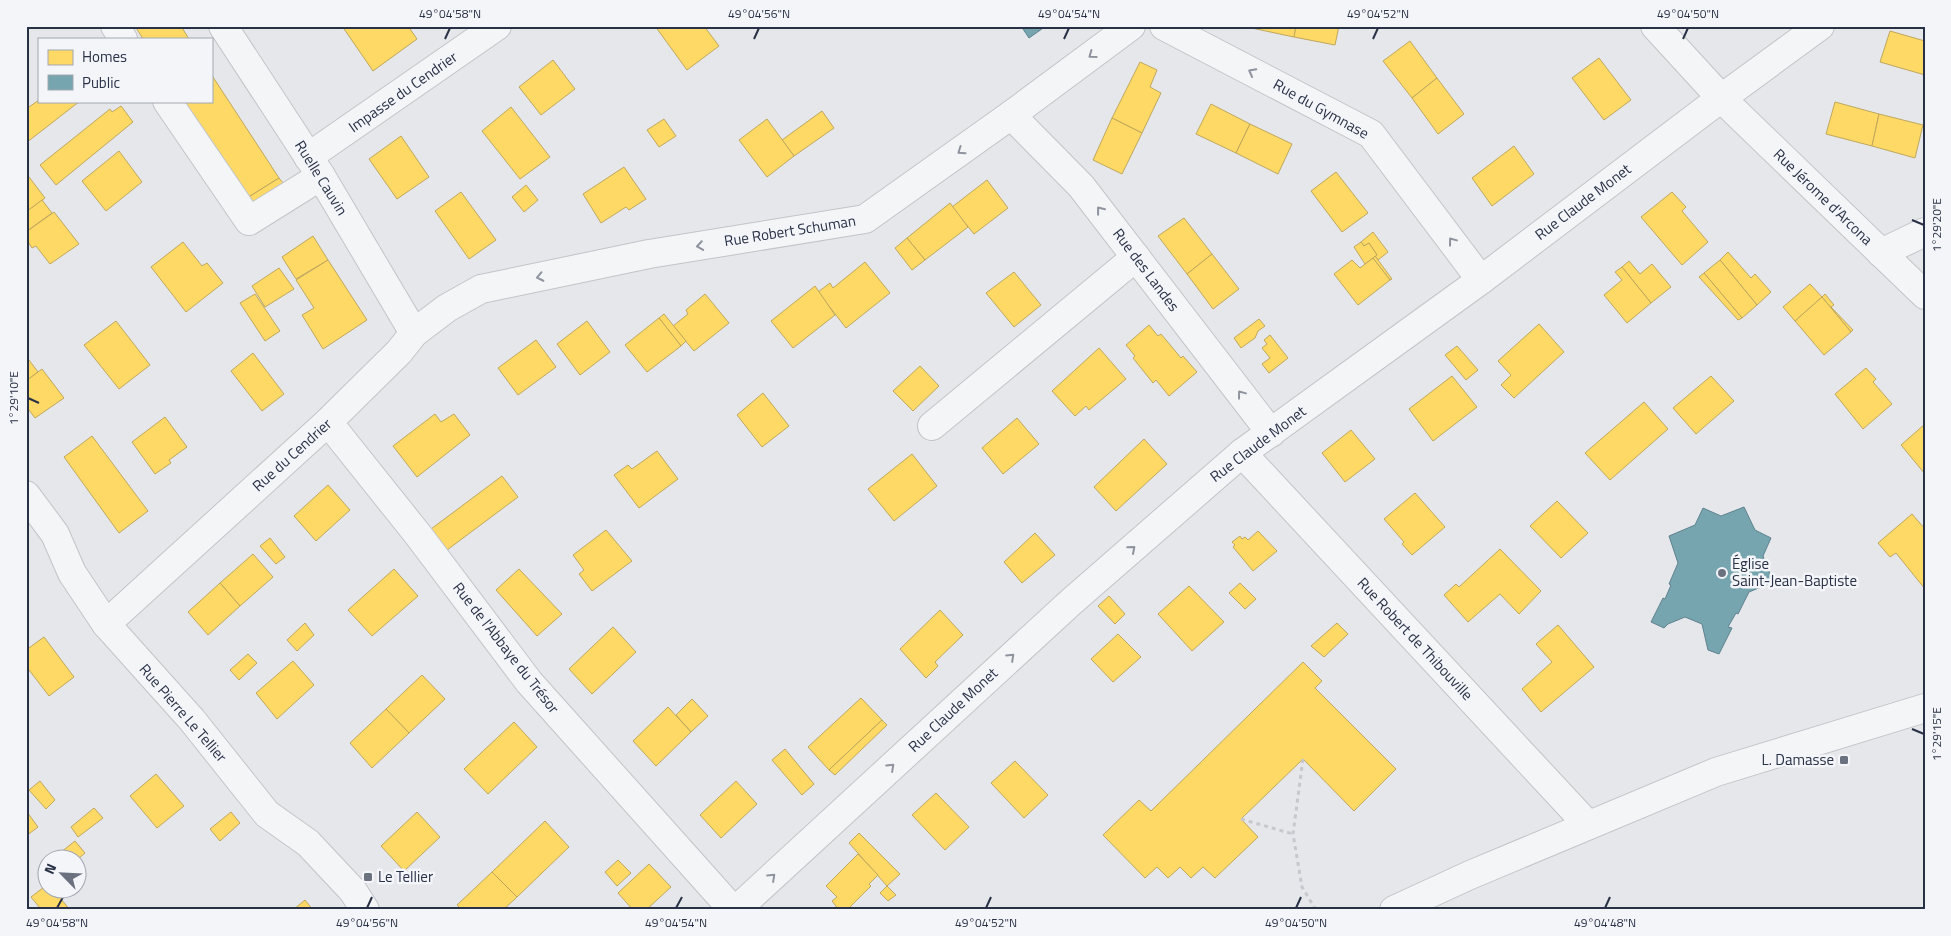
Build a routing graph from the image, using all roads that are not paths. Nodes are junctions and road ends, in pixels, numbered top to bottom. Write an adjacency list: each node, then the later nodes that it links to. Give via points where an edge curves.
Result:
1 (115, 26): 9 (street)
2 (223, 26): 13 (street, Ruelle Cauvin)
3 (497, 26): 13 (street, Impasse du Cendrier)
4 (1131, 26): 12 (street, Rue Robert Schuman, one-way to 12)
5 (1164, 26): 17 (street, Rue du Gymnase, one-way to 5, via 1371,134)
6 (1655, 26): 10 (street, Rue Jérome d'Arcona)
7 (1820, 26): 8 (street, Rue Claude Monet)
8 (1796, 36): 10 (street, Rue Claude Monet)
9 (122, 38)
10 (1722, 99): 15 (street, Rue Jérome d'Arcona); 17 (street, Rue Claude Monet)
11 (167, 102): 13 (street, Impasse du Cendrier, via 249,221)
12 (1011, 115): 16 (street, Rue des Landes, one-way to 12, via 1081,186); 18 (street, Rue Robert Schuman, one-way to 18, via 864,219 649,254)
13 (315, 166): 20 (street, Ruelle Cauvin)
14 (1925, 232): 15 (street)
15 (1881, 253): 19 (street, Rue Jérome d'Arcona)
16 (1136, 257): 22 (street); 23 (street, Rue des Landes, one-way to 16)
17 (1481, 280): 23 (street, Rue Claude Monet)
18 (481, 289): 20 (street, Rue du Cendrier, via 447,308)
19 (1925, 295)
20 (414, 333): 21 (street, Rue du Cendrier)
21 (328, 422): 26 (street, Rue du Cendrier); 30 (street, Rue de l'Abbaye du Trésor, via 529,682)
22 (932, 426)
23 (1271, 433): 24 (street, Rue Claude Monet)
24 (1242, 453): 28 (street, Rue Robert de Thibouville); 30 (street, Rue Claude Monet, one-way to 24, via 1071,602)
25 (26, 495): 26 (street, Rue Pierre Le Tellier, via 55,534 72,573)
26 (106, 624): 29 (street, Rue Pierre Le Tellier, via 192,720 267,814 308,843 353,890)
27 (1925, 708): 28 (street, via 1708,775)
28 (1588, 825): 31 (street)
29 (365, 910)
30 (734, 910)
31 (1394, 910)

